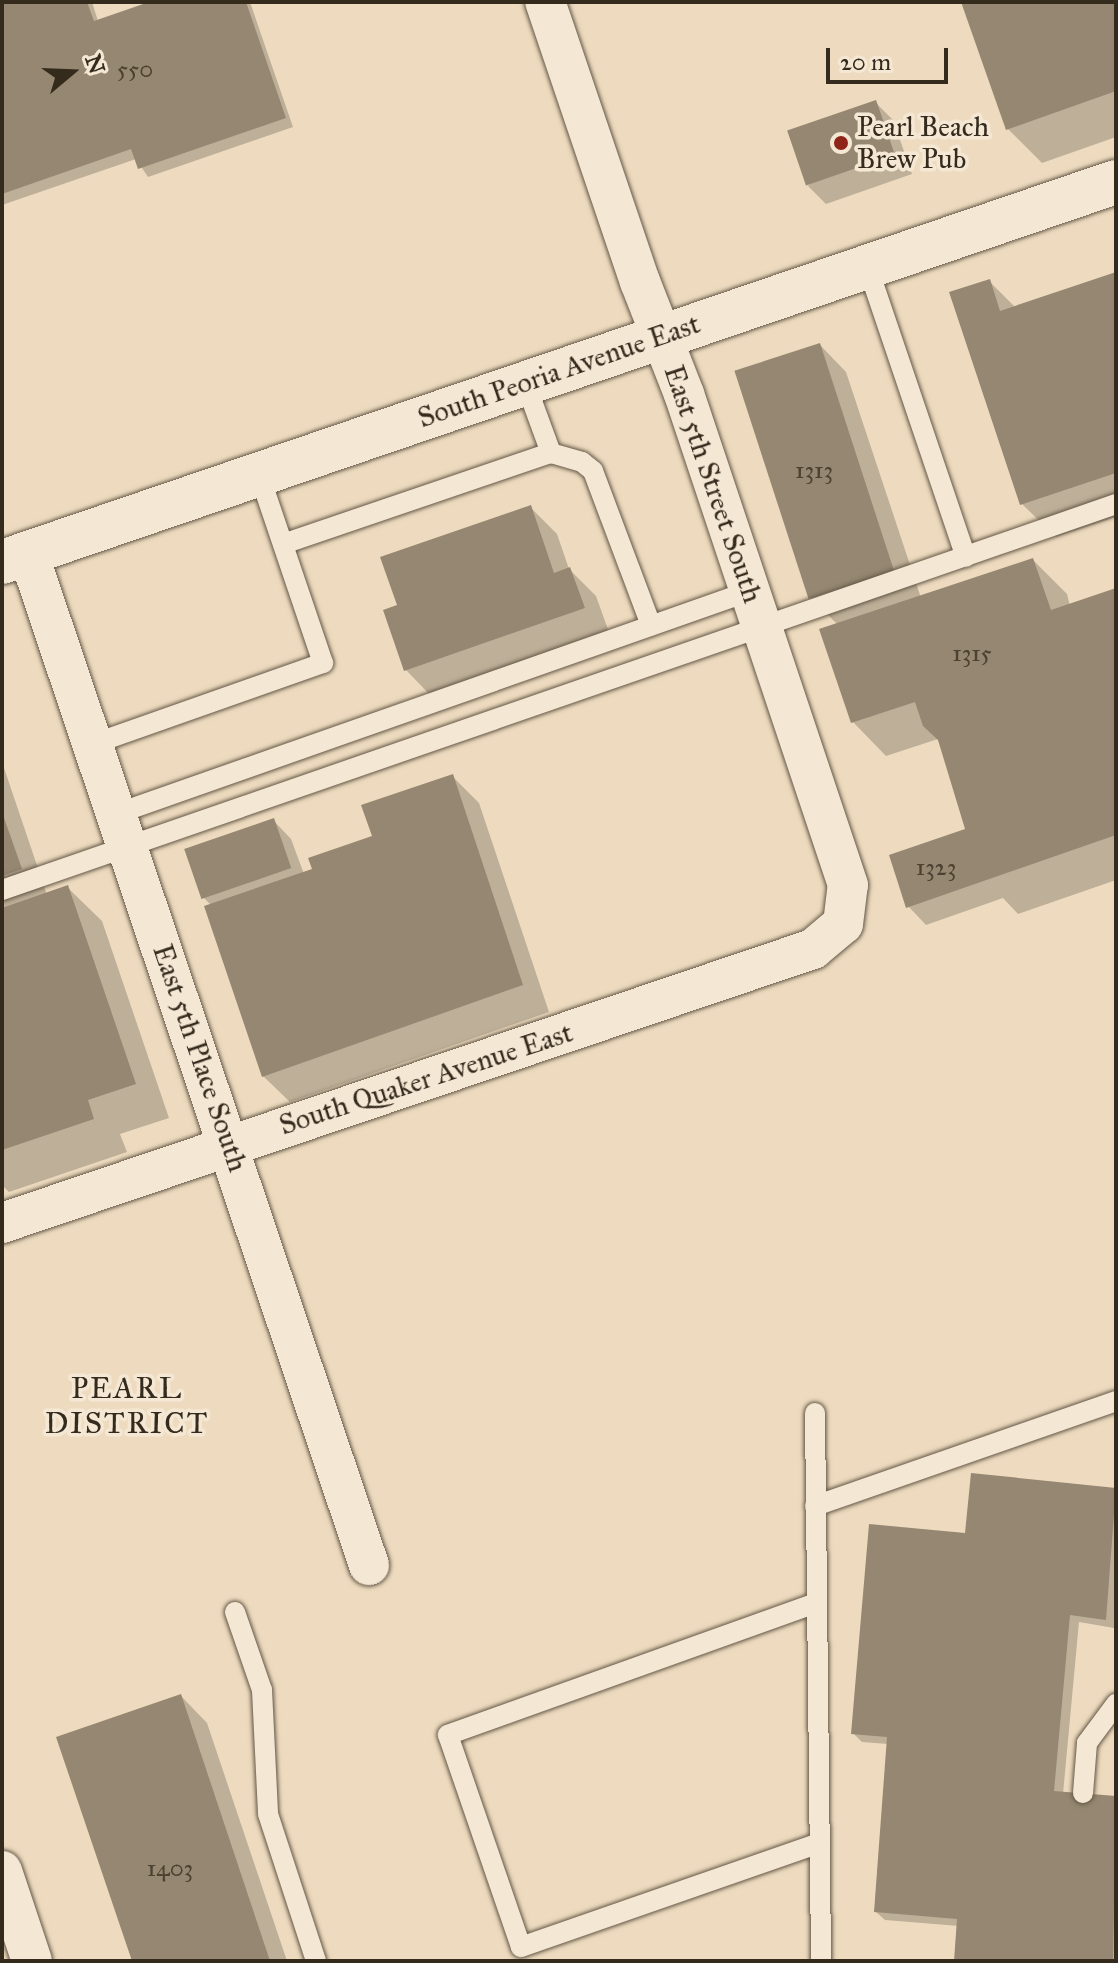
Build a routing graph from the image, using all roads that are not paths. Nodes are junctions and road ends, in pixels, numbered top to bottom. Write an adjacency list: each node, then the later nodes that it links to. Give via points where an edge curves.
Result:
1 (545, 2): 4 (street, East 5th Street South)
2 (1116, 182): 3 (main road, South Peoria Avenue East)
3 (867, 265): 4 (main road, South Peoria Avenue East); 11 (lane)
4 (661, 335): 5 (main road, South Peoria Avenue East); 12 (street, East 5th Street South)
5 (525, 382): 6 (lane); 7 (main road, South Peoria Avenue East)
6 (551, 453): 9 (lane); 13 (lane, via 593,471)
7 (259, 474): 9 (lane); 10 (main road, South Peoria Avenue East)
8 (1116, 504): 11 (lane)
9 (283, 544): 15 (lane, via 323,663)
10 (15, 557): 15 (street, East 5th Place South)
11 (966, 557): 14 (lane)
12 (750, 591): 13 (lane); 14 (street, East 5th Street South)
13 (651, 625): 16 (lane)
14 (763, 629): 16 (lane); 18 (street, East 5th Street South, via 848,885)
15 (93, 744): 16 (street, East 5th Place South)
16 (122, 831): 17 (lane); 19 (street, East 5th Place South)
17 (2, 890)
18 (843, 924): 19 (street, South Quaker Avenue East, via 813,949)
19 (231, 1144): 20 (street, South Quaker Avenue East); 24 (street, East 5th Place South)
20 (2, 1223)
21 (1116, 1401): 23 (lane)
22 (815, 1413): 23 (lane)
23 (815, 1506): 25 (lane)
24 (369, 1565)
25 (816, 1603): 29 (lane); 29 (lane, via 448,1735 521,1947)
26 (235, 1612): 32 (lane, via 262,1690 268,1814)
27 (1116, 1704): 28 (lane, via 1087,1743)
28 (1083, 1793)
29 (819, 1843): 33 (lane)
30 (3, 1879): 31 (street)
31 (32, 1961)
32 (316, 1961)
33 (821, 1961)

